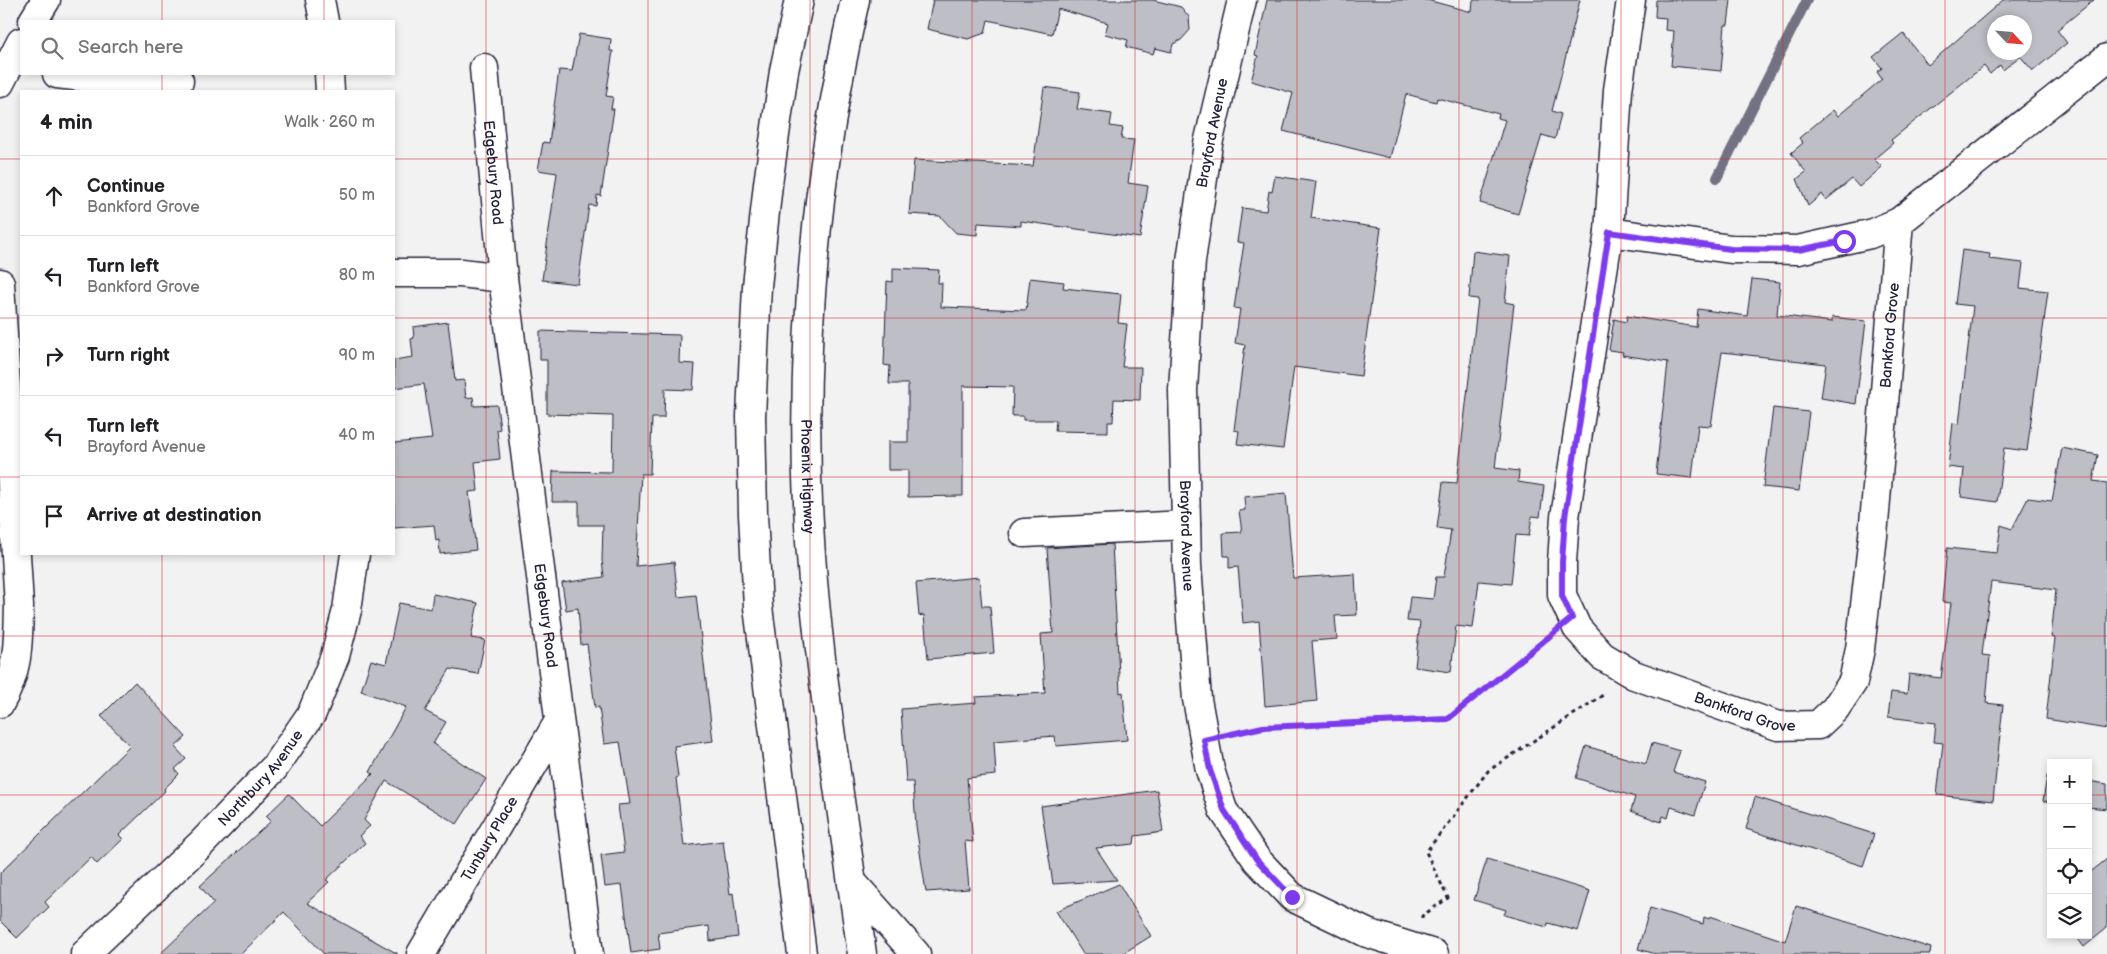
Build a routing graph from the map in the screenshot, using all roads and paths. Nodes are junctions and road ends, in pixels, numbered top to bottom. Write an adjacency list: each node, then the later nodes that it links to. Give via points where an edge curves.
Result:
1 (46, 0): 7 (street)
2 (320, 0): 8 (street)
3 (799, 0): 33 (street, via 784,71 768,184 757,286 751,416 758,607)
4 (855, 0): 28 (street, Phoenix Highway, via 824,168 809,313 807,455 813,579 824,685)
5 (1242, 0): 20 (street, Brayford Avenue, via 1208,144 1191,260 1183,390)
6 (1631, 0): 16 (street, Bankford Grove, via 1618,90)
7 (34, 20)
8 (324, 20)
9 (2107, 58): 15 (street)
10 (484, 68): 18 (street, Edgebury Road)
11 (66, 75): 13 (street, via 127,82)
12 (329, 75): 14 (street)
13 (179, 81)
14 (330, 90)
15 (1899, 222): 16 (street, via 1870,234 1798,250 1731,249); 24 (street, Bankford Grove, via 1873,536 1853,682 1835,709 1818,725 1778,726)
16 (1609, 232): 23 (street, Bankford Grove, via 1565,517 1562,596)
17 (395, 273): 18 (street, via 461,273)
18 (503, 278): 26 (street, Edgebury Road)
19 (0, 283): 25 (street, via 19,606 18,650 10,686)
20 (1186, 525): 21 (street); 27 (street, Brayford Avenue, via 1197,699)
21 (1024, 533)
22 (355, 555): 30 (street, Northbury Avenue, via 347,610 335,656 312,713 274,768 202,843)
23 (1572, 618): 24 (street, Bankford Grove, via 1602,656); 27 (path, via 1448,719 1263,727)
24 (1634, 675): 29 (path, via 1564,718 1488,771 1426,852 1448,898 1422,916)
25 (0, 703)
26 (558, 723): 31 (street, Tunbury Place); 32 (street, Edgebury Road)
27 (1204, 740): 29 (street, Brayford Avenue, via 1224,810 1257,860 1292,897 1367,933)
28 (852, 882): 34 (street, Phoenix Highway); 35 (street)
29 (1426, 952)
30 (85, 954)
31 (420, 954)
32 (589, 954)
33 (802, 954)
34 (862, 954)
35 (916, 954)

